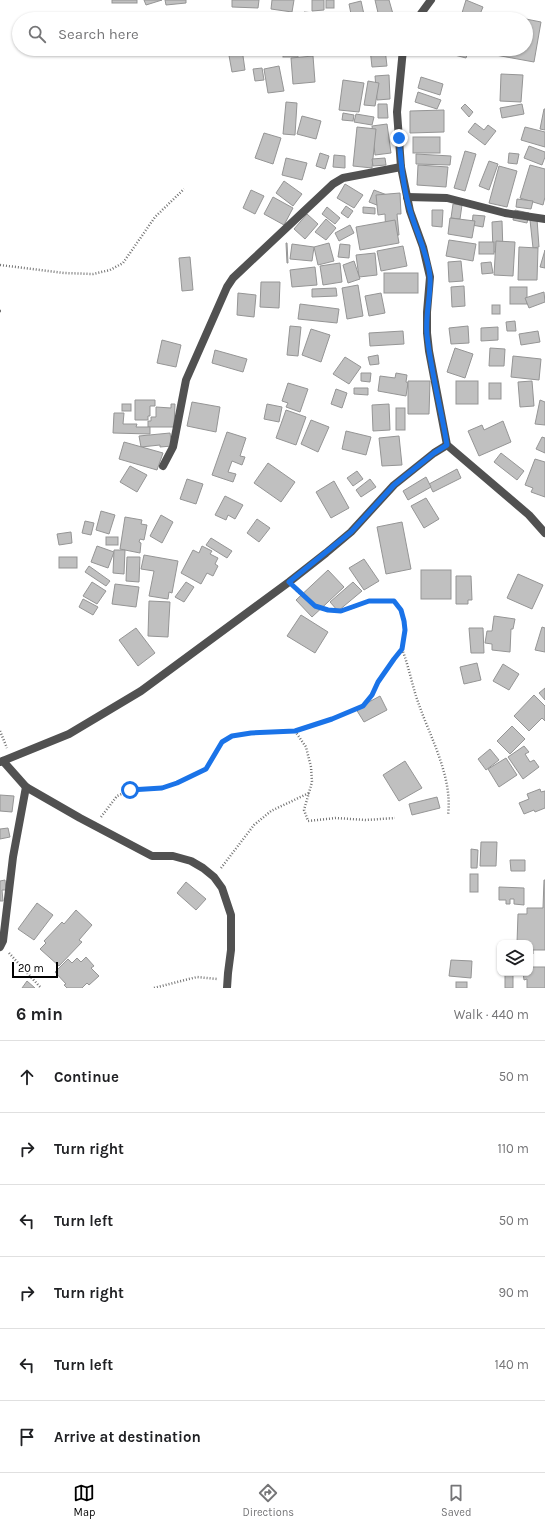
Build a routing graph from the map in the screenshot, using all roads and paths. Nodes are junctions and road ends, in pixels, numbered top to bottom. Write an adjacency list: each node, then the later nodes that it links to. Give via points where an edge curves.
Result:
1 (431, 0): 2 (street)
2 (422, 12)
3 (402, 56): 4 (street, via 397,112)
4 (401, 168): 6 (street); 10 (street, via 343,178 333,184 233,278 186,380 173,447)
5 (184, 189): 8 (path, via 155,217 123,263 110,270 93,274 64,273)
6 (407, 197): 7 (street, via 447,198 504,213); 9 (street, via 430,277 427,333)
7 (545, 219)
8 (0, 265)
9 (447, 445): 11 (street, via 529,515); 12 (street, via 394,485 351,532)
10 (163, 466)
11 (545, 533)
12 (289, 582): 13 (path, via 315,606 328,610 341,611 369,601 394,601 401,610 404,621); 16 (street, via 141,691 69,734)
13 (402, 649): 15 (path, via 363,706); 19 (path, via 445,779)
14 (0, 731): 16 (path)
15 (295, 731): 18 (path, via 306,747 311,767); 21 (path, via 232,736 222,742 206,769 162,788 130,790 117,796)
16 (5, 760): 17 (street)
17 (26, 787): 21 (street); 23 (street, via 13,857 3,941)
18 (310, 792): 20 (path, via 304,810 308,822 336,818); 22 (path, via 271,811 254,825)
19 (448, 815)
20 (395, 818)
21 (95, 826): 22 (street, via 152,856 173,856 191,861)
22 (214, 877): 24 (street, via 222,888 232,915 232,950)
23 (0, 946): 25 (path)
24 (227, 984): 26 (path, via 209,977 197,977)
25 (41, 988)
26 (154, 988)

